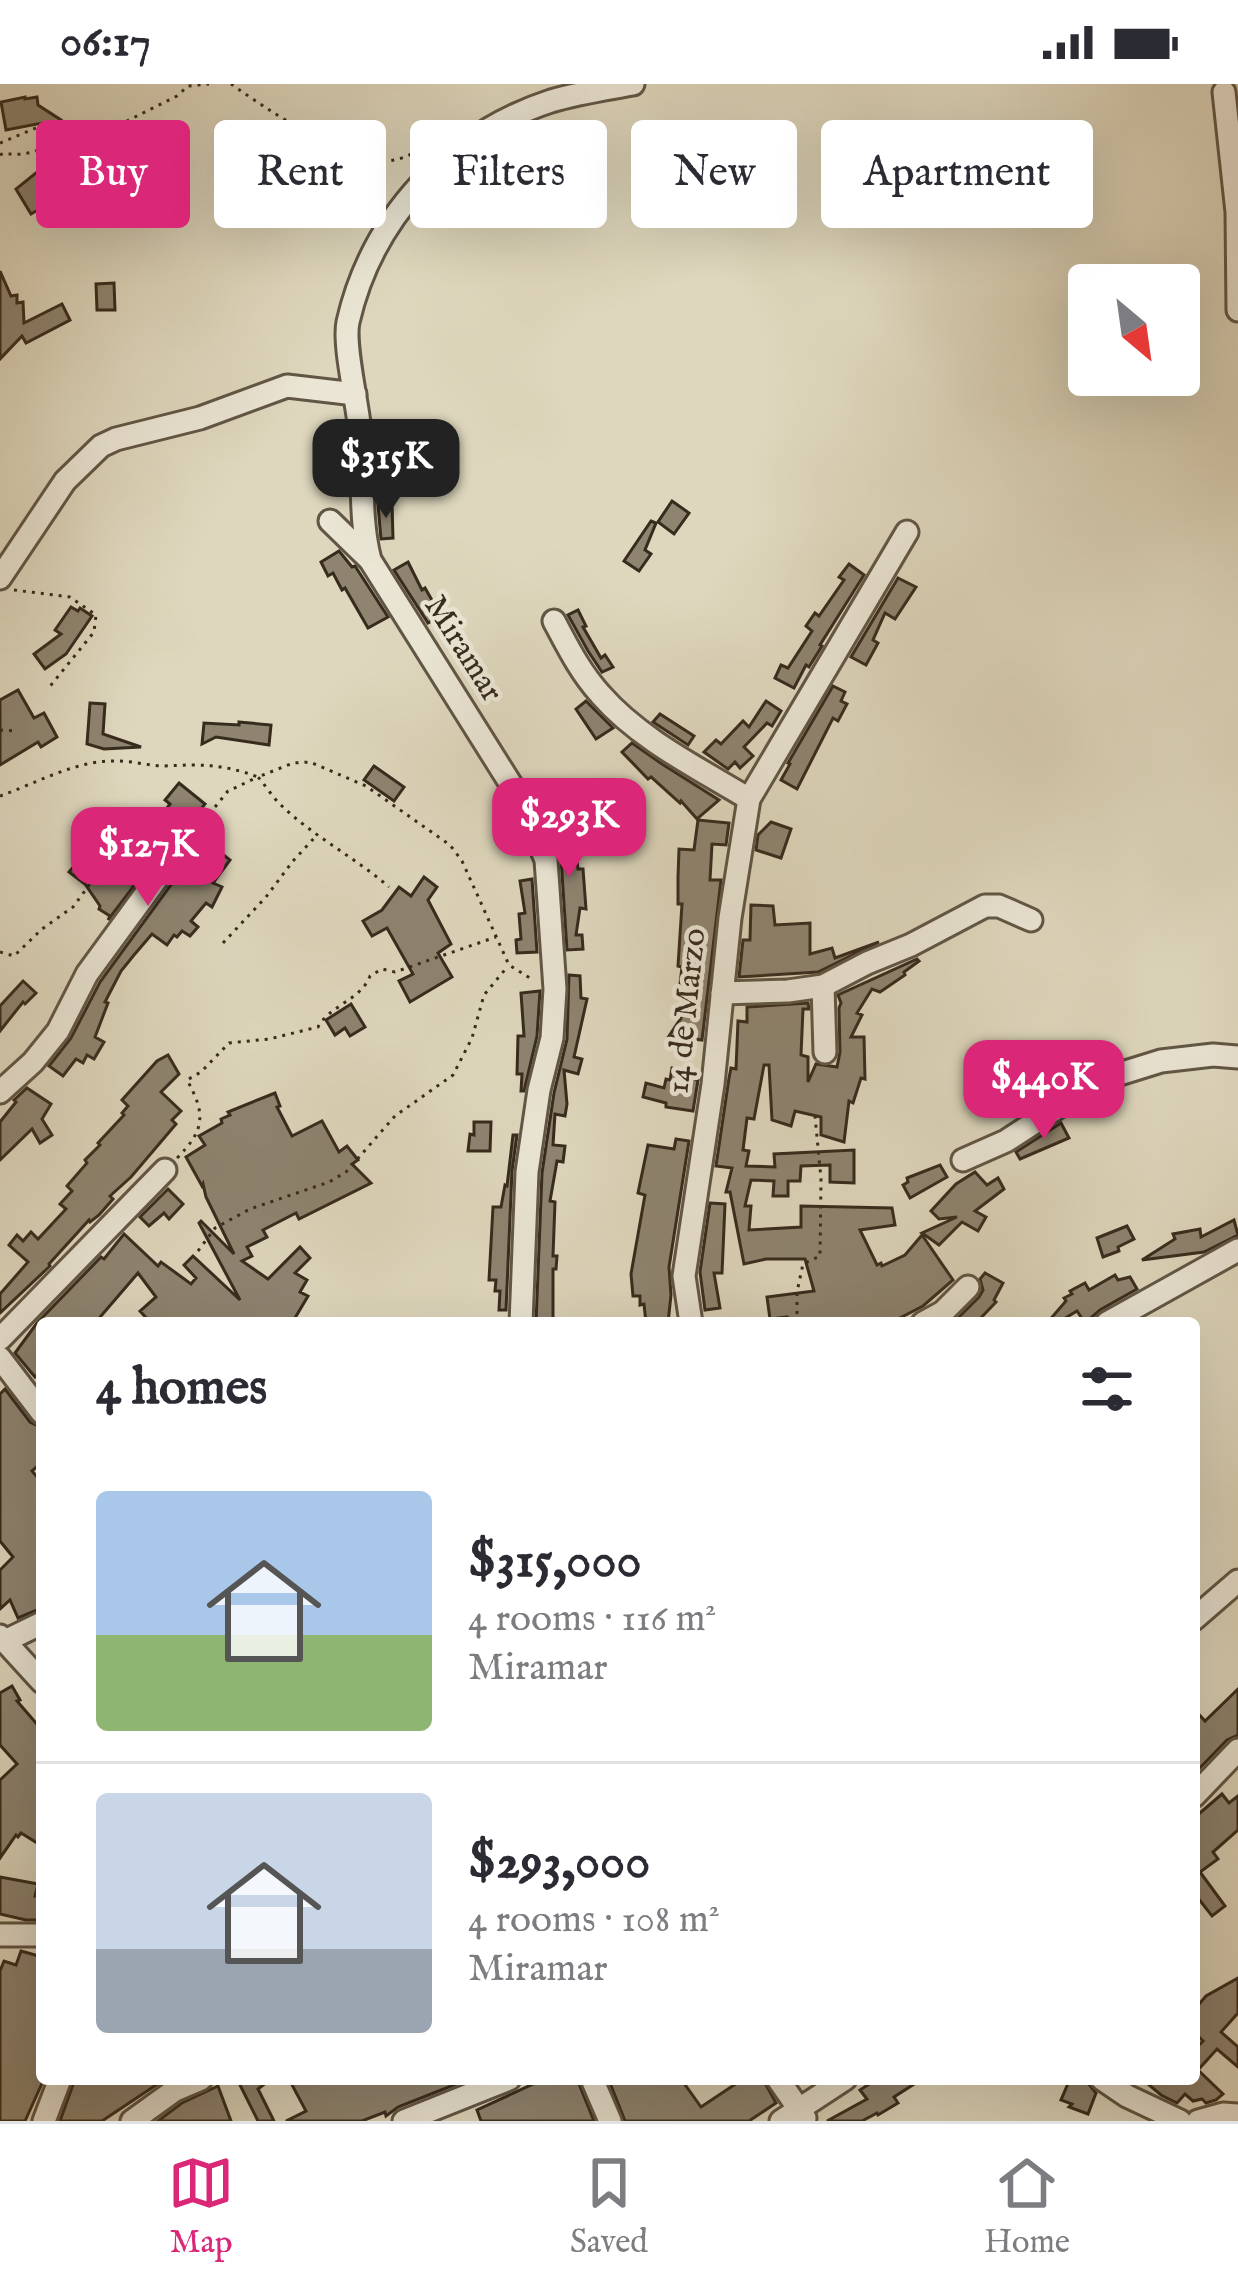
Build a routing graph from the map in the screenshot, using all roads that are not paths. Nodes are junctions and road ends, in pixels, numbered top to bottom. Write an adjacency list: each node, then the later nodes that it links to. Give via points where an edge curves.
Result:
1 (633, 84): 4 (street, Miramar, via 550,101 505,121 424,179 372,255 347,326)
2 (1224, 92): 3 (street, via 1238,212)
3 (1238, 310)
4 (355, 394): 7 (street, Miramar); 8 (street, via 287,386 101,446 65,481)
5 (330, 521): 7 (street)
6 (907, 532): 10 (street, 14 de Marzo)
7 (370, 560): 22 (street, Miramar, via 522,802 546,860 555,988 527,1172)
8 (0, 578)
9 (554, 621): 10 (street, via 599,694 629,722)
10 (748, 799): 14 (street, 14 de Marzo)
11 (169, 862): 17 (street, via 87,974 58,1031)
12 (1031, 920): 13 (street, via 985,906)
13 (823, 986): 14 (street); 15 (street)
14 (722, 992): 23 (street, 14 de Marzo, via 684,1276)
15 (825, 1052)
16 (1238, 1057): 18 (street, via 1161,1061 1100,1080)
17 (0, 1092)
18 (963, 1160)
19 (165, 1170): 26 (street)
20 (1238, 1250): 25 (street)
21 (968, 1287): 24 (street)
22 (521, 1317)
23 (690, 1317)
24 (934, 1317)
25 (1118, 1317)
26 (0, 1339)
27 (0, 1358): 28 (street)
28 (36, 1405)
29 (1238, 1581): 30 (street)
30 (1200, 1613)
31 (36, 1625): 32 (street)
32 (3, 1638): 33 (street)
33 (36, 1675)
34 (1238, 1750): 35 (street)
35 (1200, 1790)
36 (0, 1935): 37 (street)
37 (36, 1935)
38 (58, 2085): 48 (street)
39 (187, 2085): 49 (street)
40 (498, 2085): 45 (street)
41 (595, 2085): 51 (street)
42 (781, 2085): 47 (street)
43 (837, 2085): 47 (street)
44 (1111, 2085): 52 (street)
45 (446, 2113): 50 (street)
46 (1238, 2115): 53 (street)
47 (796, 2117)
48 (44, 2121)
49 (132, 2121)
50 (404, 2121)
51 (610, 2121)
52 (1180, 2121)
53 (1198, 2121)

